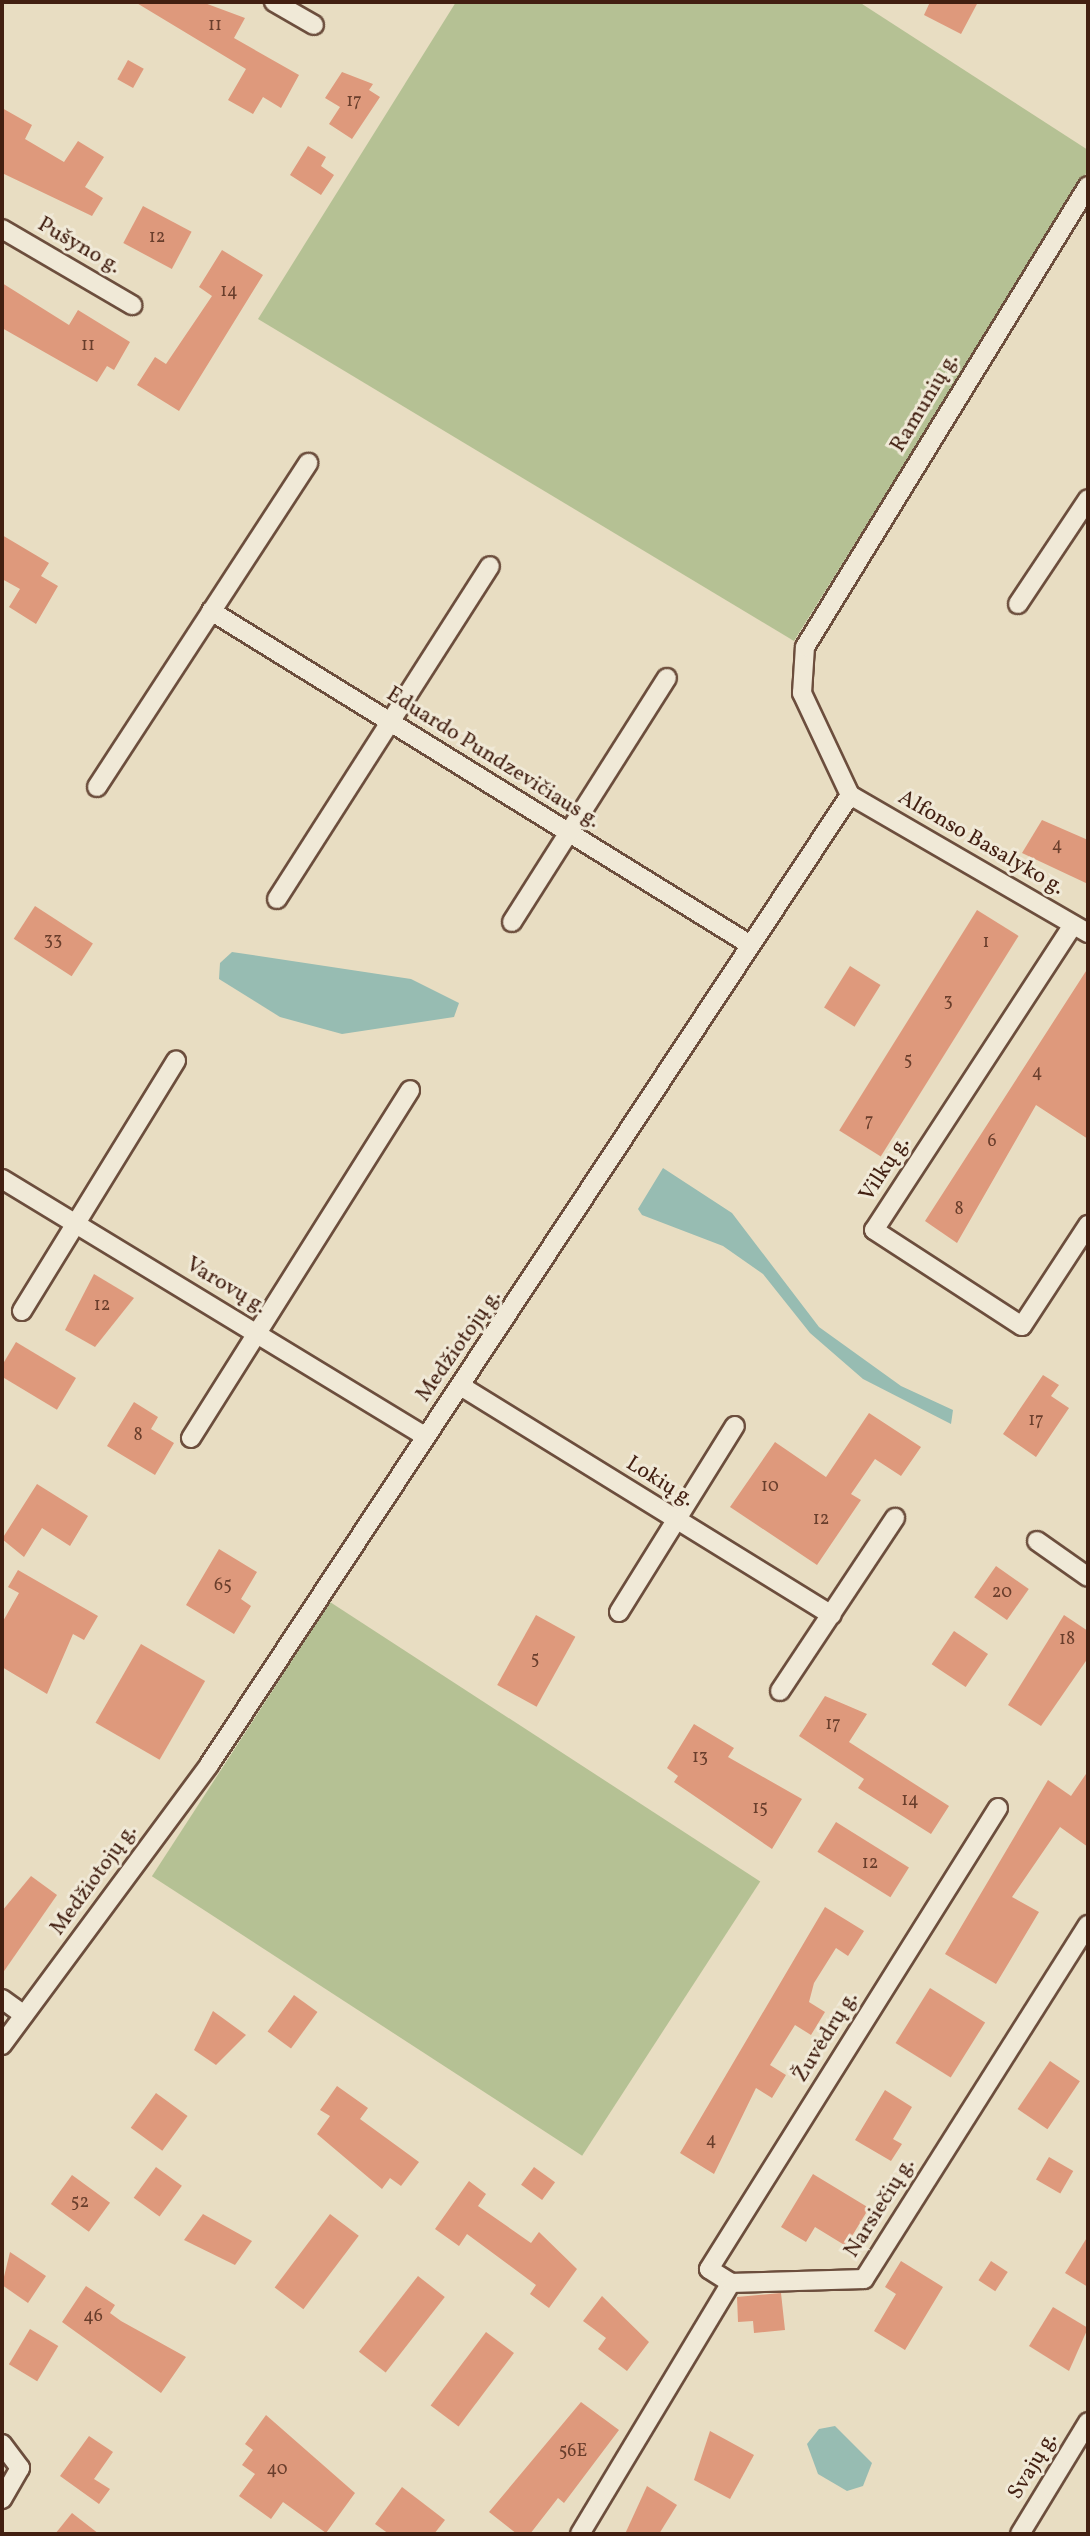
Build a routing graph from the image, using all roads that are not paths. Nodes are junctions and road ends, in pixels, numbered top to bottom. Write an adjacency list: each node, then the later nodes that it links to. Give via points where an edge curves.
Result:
1 (274, 2): 2 (street)
2 (314, 25)
3 (1088, 186): 14 (street, Ramunių g., via 805,647 802,693)
4 (2, 229): 5 (street, Pušyno g.)
5 (132, 305)
6 (308, 463): 10 (street)
7 (1088, 499): 9 (street)
8 (490, 566): 12 (street)
9 (1018, 604)
10 (211, 611): 12 (street, Eduardo Pundzevičiaus g.); 13 (street)
11 (667, 678): 15 (street)
12 (390, 722): 15 (street, Eduardo Pundzevičiaus g.); 16 (street)
13 (97, 787)
14 (850, 795): 18 (street, Alfonso Basalyko g.); 19 (street, Medžiotojų g.)
15 (568, 833): 17 (street); 19 (street, Eduardo Pundzevičiaus g.)
16 (277, 899)
17 (512, 922)
18 (1081, 929): 24 (street, Vilkų g., via 874,1230 1022,1326)
19 (749, 944): 27 (street, Medžiotojų g.)
20 (176, 1061): 23 (street)
21 (410, 1090): 26 (street)
22 (2, 1179): 23 (street, Varovų g.)
23 (76, 1223): 25 (street); 26 (street, Varovų g.)
24 (1088, 1225)
25 (22, 1311)
26 (257, 1333): 29 (street, Varovų g.); 30 (street)
27 (464, 1388): 29 (street, Medžiotojų g.); 32 (street, Lokių g.)
28 (735, 1426): 32 (street)
29 (424, 1436): 41 (street, Medžiotojų g., via 209,1765)
30 (191, 1438)
31 (895, 1518): 36 (street)
32 (676, 1520): 35 (street); 36 (street, Lokių g.)
33 (1037, 1541): 34 (street)
34 (1088, 1577)
35 (619, 1612)
36 (831, 1615): 37 (street)
37 (780, 1691)
38 (998, 1808): 43 (street, Žuvėdrų g., via 709,2269)
39 (1088, 1925): 43 (street, Narsiečių g., via 864,2279)
40 (2, 1999): 41 (street)
41 (24, 2015): 42 (street, Medžiotojų g.)
42 (2, 2045)
43 (731, 2283): 47 (street)
44 (1088, 2422): 48 (street, Svajų g.)
45 (2, 2444): 46 (street, via 20,2468)
46 (2, 2499)
47 (580, 2534)
48 (1020, 2534)

